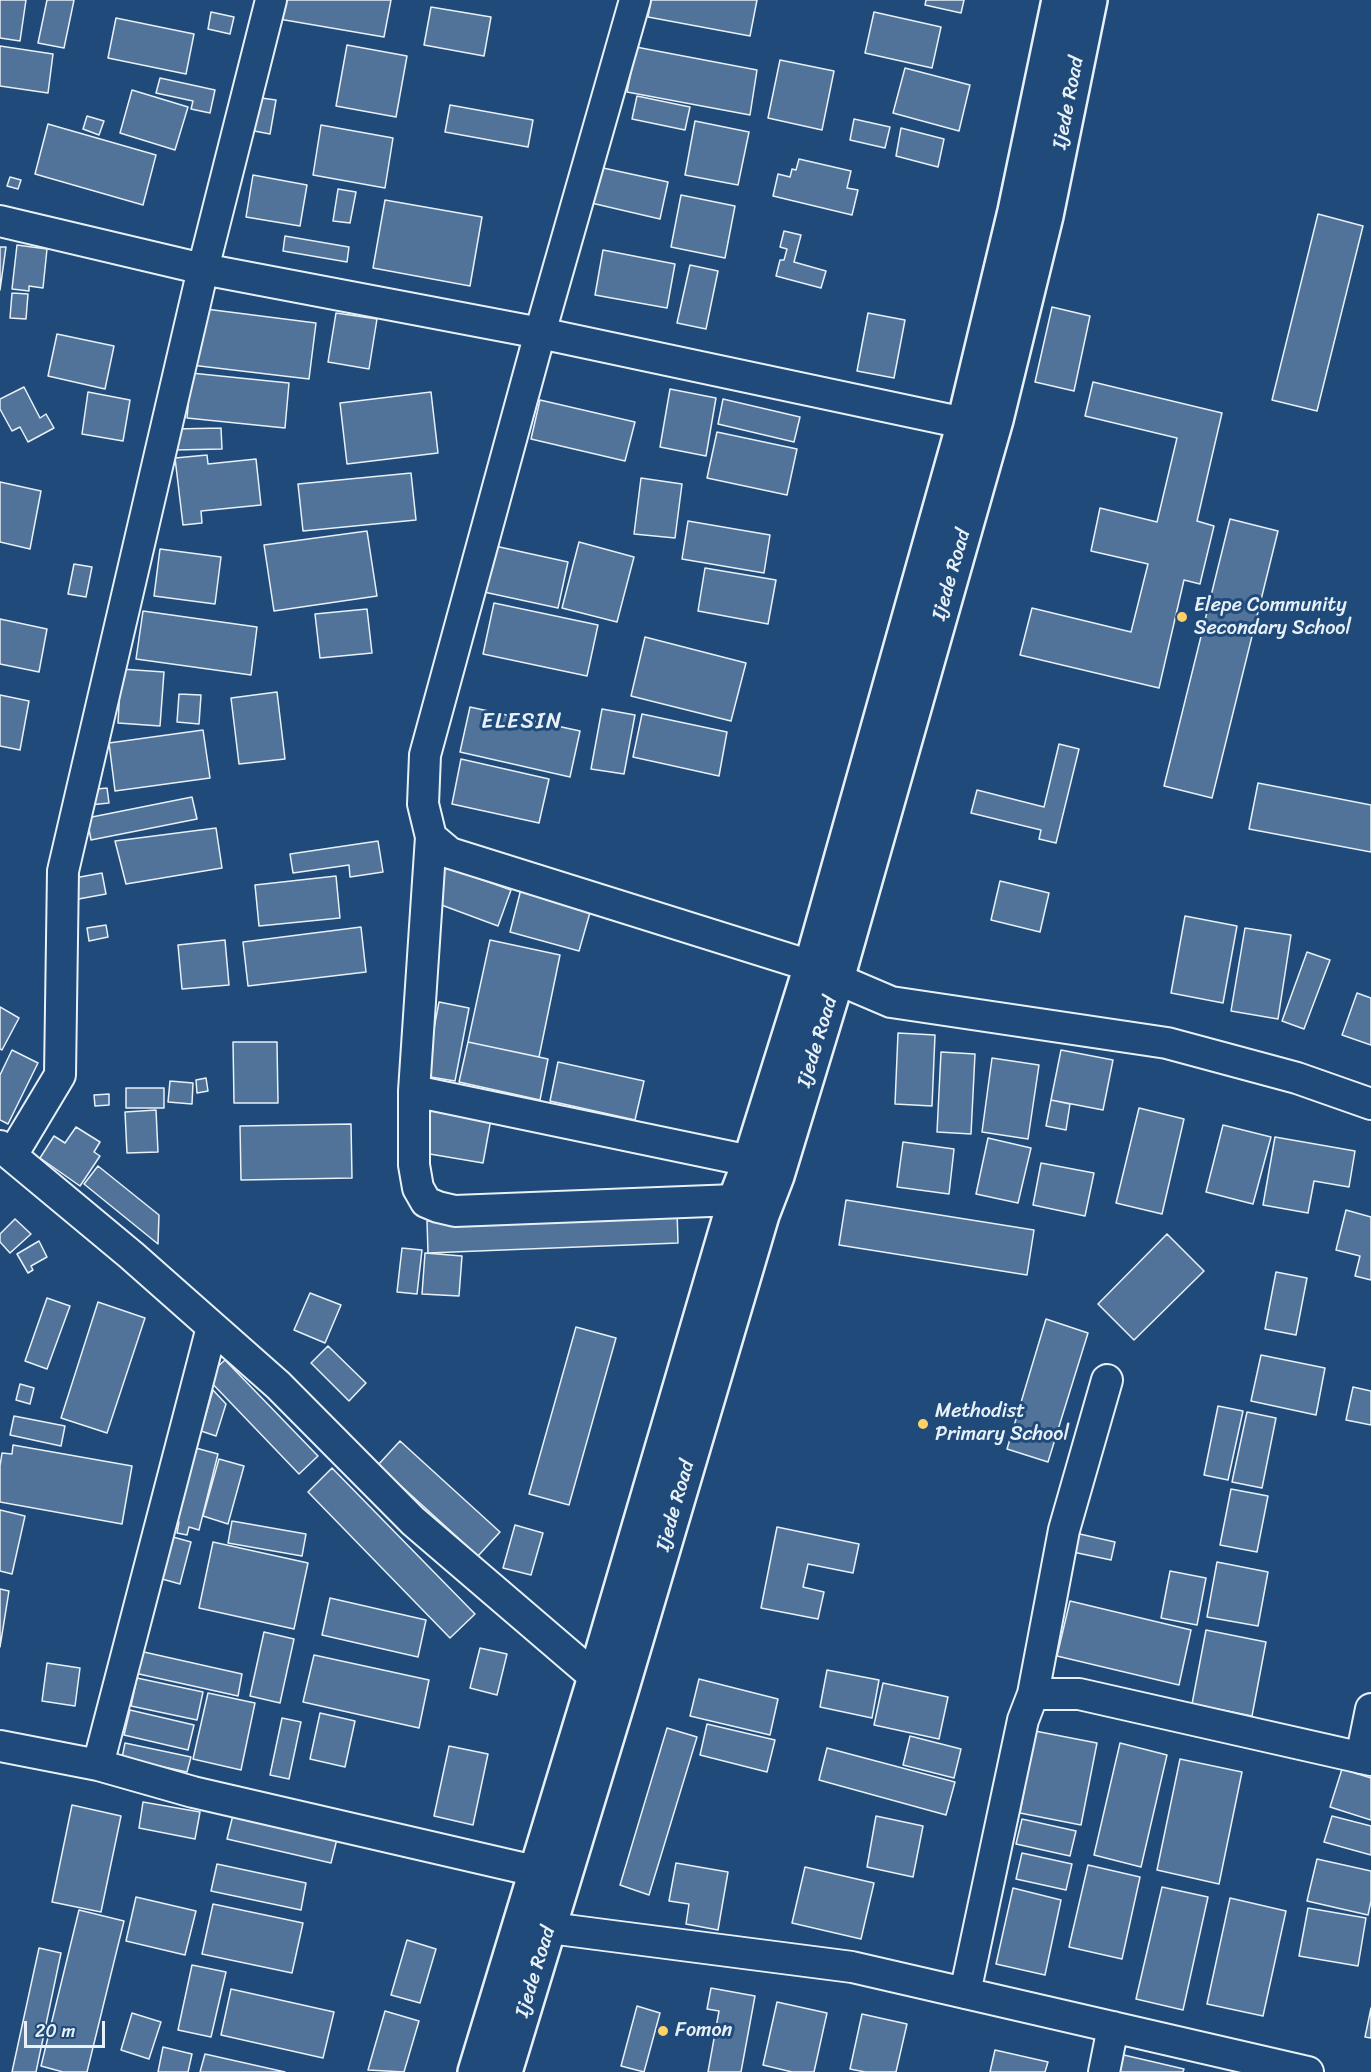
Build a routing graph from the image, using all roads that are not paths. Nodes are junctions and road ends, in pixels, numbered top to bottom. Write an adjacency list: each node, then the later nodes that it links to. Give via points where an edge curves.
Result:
1 (271, 0): 7 (street)
2 (635, 0): 8 (street)
3 (1059, 0): 5 (main road, Ijede Road)
4 (1090, 0): 5 (main road, Ijede Road)
5 (1031, 214): 9 (main road, Ijede Road); 11 (main road, Ijede Road, via 996,420)
6 (0, 221): 7 (street)
7 (203, 268): 8 (street); 14 (street, via 63,871 60,1075)
8 (540, 333): 9 (street); 10 (street, via 425,755 423,804)
9 (964, 423): 11 (main road, Ijede Road)
10 (431, 837): 11 (street, via 450,854); 12 (street)
11 (824, 973): 13 (street, via 891,1002 1167,1043 1297,1078); 15 (main road, Ijede Road); 26 (main road, Ijede Road, via 777,1176 762,1215)
12 (414, 1091): 15 (street); 16 (street, via 414,1165 418,1188 426,1202 438,1207 454,1211)
13 (1371, 1104)
14 (6, 1151): 17 (street)
15 (750, 1161): 16 (main road, Ijede Road)
16 (735, 1200): 19 (main road, Ijede Road)
17 (212, 1327): 19 (street, via 278,1385 413,1521); 24 (street)
18 (1107, 1380): 20 (street, via 1064,1530)
19 (595, 1677): 25 (main road, Ijede Road)
20 (1033, 1694): 23 (street, via 1079,1694); 27 (street, via 1023,1720)
21 (1371, 1709): 23 (street)
22 (0, 1746): 24 (street)
23 (1366, 1759)
24 (98, 1765): 25 (street)
25 (535, 1871): 29 (main road, Ijede Road)
26 (550, 1928): 27 (street, via 852,1967); 30 (main road, Ijede Road)
27 (965, 1993): 28 (street)
28 (1113, 2027): 31 (street); 32 (street)
29 (475, 2072)
30 (505, 2072)
31 (1104, 2072)
32 (1308, 2072)

